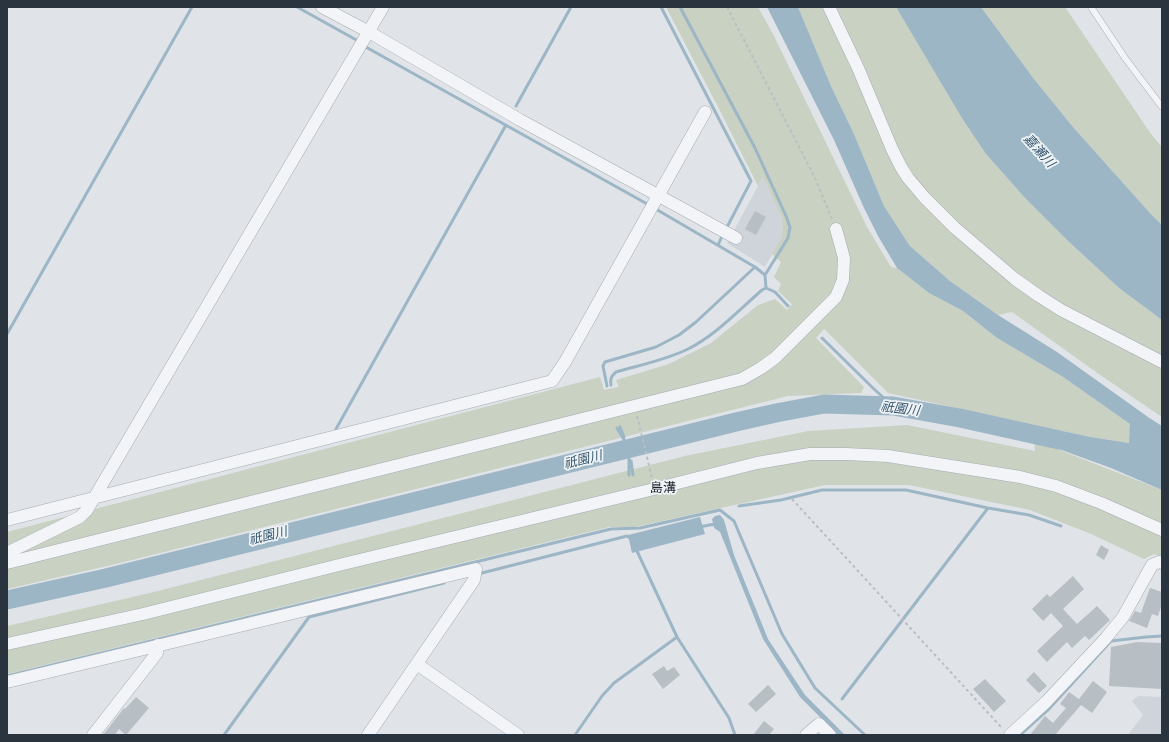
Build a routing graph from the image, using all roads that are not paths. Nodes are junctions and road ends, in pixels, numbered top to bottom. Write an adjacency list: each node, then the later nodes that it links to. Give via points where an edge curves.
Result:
1 (322, 7): 5 (street)
2 (383, 7): 5 (street)
3 (829, 7): 11 (street, via 901,167 924,197 955,228 1039,296 1060,310)
4 (1090, 7): 6 (lane)
5 (369, 32): 8 (street); 12 (street)
6 (1162, 107)
7 (705, 112): 8 (street)
8 (657, 196): 10 (street); 12 (street, via 552,381)
9 (836, 229): 16 (street, via 844,258 843,280 836,297 775,358 742,379)
10 (736, 238)
11 (1162, 362)
12 (94, 499): 13 (street); 15 (street, via 80,517)
13 (7, 520)
14 (1162, 530): 18 (street, via 1056,486 1020,477 888,456 810,454 757,463 143,614)
15 (7, 553)
16 (7, 563)
17 (1162, 563): 22 (street, via 1152,565 1123,617 1105,639 1046,702)
18 (7, 644)
19 (158, 645): 20 (street, via 475,575); 21 (street); 23 (street, via 157,653)
20 (417, 664): 24 (street); 25 (street)
21 (7, 682)
22 (1007, 732)
23 (93, 735)
24 (368, 735)
25 (518, 735)
26 (806, 735): 27 (street, via 819,724)
27 (830, 735)

